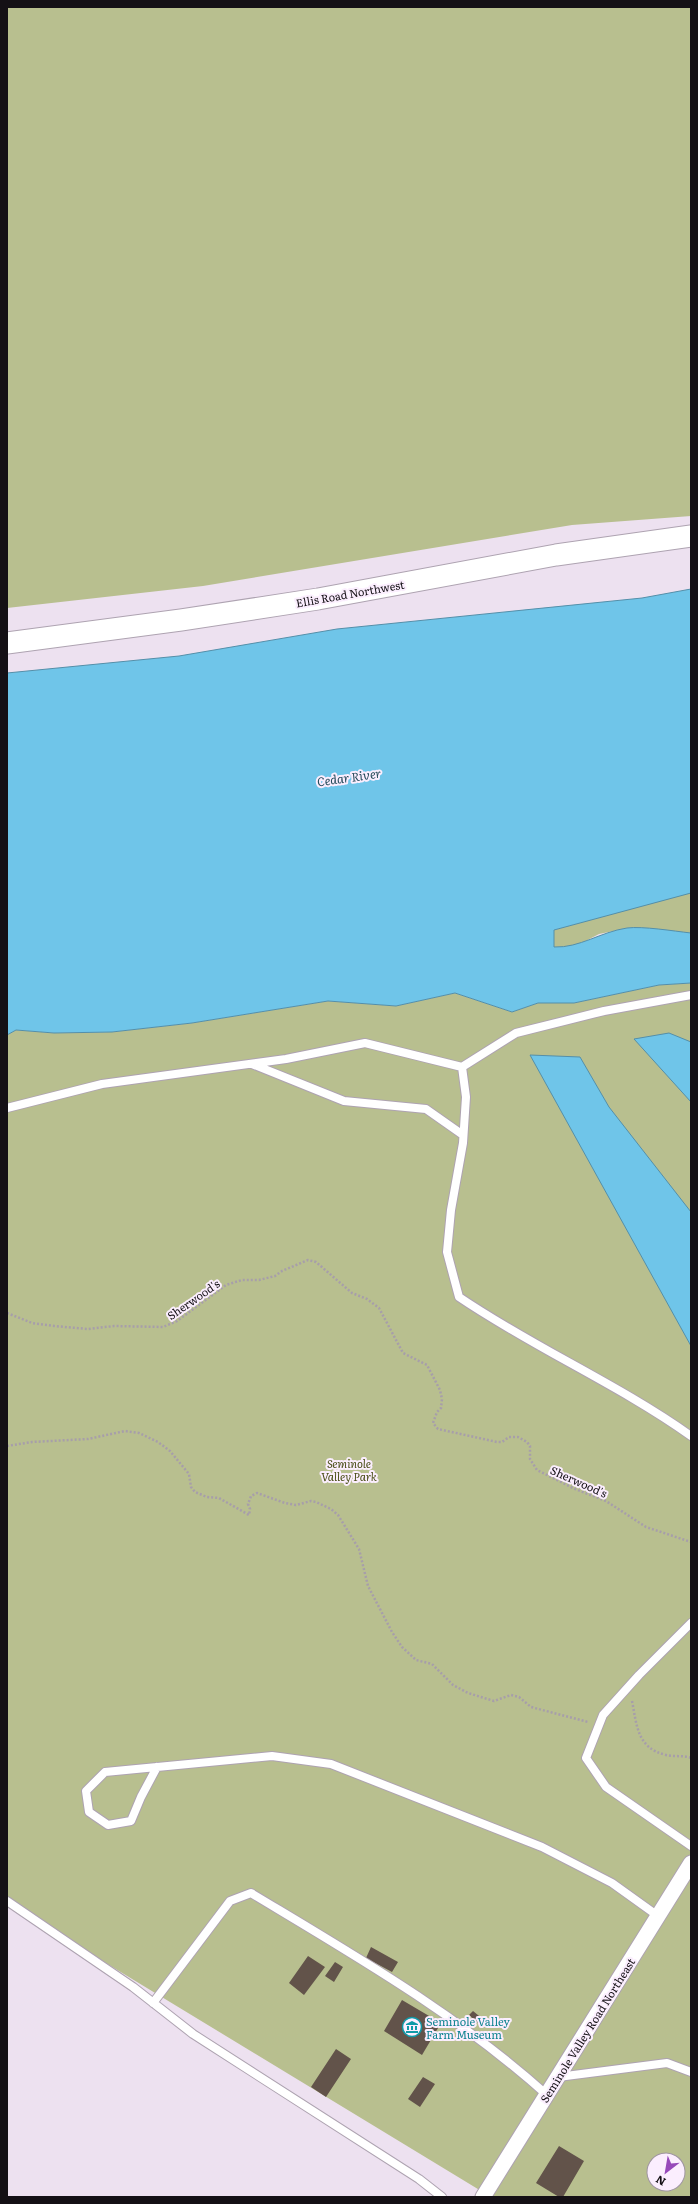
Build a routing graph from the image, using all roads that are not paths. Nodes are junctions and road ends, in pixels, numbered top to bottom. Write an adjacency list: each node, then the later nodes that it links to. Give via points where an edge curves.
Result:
1 (691, 536): 2 (street, Ellis Road Northwest, via 556,555 318,599)
2 (7, 643)
3 (691, 995): 5 (lane, via 604,1011 516,1033)
4 (251, 1064): 5 (lane, via 365,1043); 6 (lane, via 102,1084); 7 (lane, via 344,1100 426,1109)
5 (462, 1067): 7 (lane, via 466,1097)
6 (7, 1108)
7 (463, 1135): 8 (lane, via 447,1252 459,1298 664,1417)
8 (691, 1436)
9 (691, 1623): 11 (lane, via 602,1715 586,1758 606,1787)
10 (157, 1768): 10 (lane, via 141,1797 132,1821 108,1825 89,1812 86,1791 105,1772); 14 (lane, via 272,1756 331,1764 542,1847 612,1883)
11 (691, 1846)
12 (691, 1863): 14 (street, Seminole Valley Road Northeast)
13 (7, 1901): 15 (lane)
14 (658, 1916): 17 (street, Seminole Valley Road Northeast)
15 (153, 2003): 18 (lane, via 230,1901 251,1893 421,1996 506,2059); 19 (lane, via 193,2034 419,2179)
16 (691, 2072): 17 (lane, via 667,2063)
17 (558, 2078): 18 (street, Seminole Valley Road Northeast)
18 (547, 2095): 20 (street, Seminole Valley Road Northeast)
19 (442, 2197)
20 (483, 2197)

